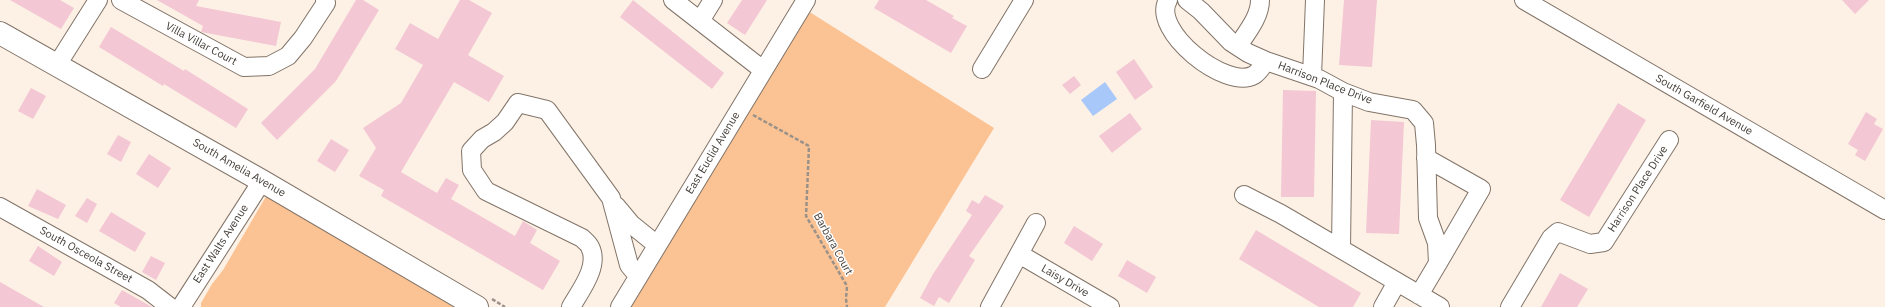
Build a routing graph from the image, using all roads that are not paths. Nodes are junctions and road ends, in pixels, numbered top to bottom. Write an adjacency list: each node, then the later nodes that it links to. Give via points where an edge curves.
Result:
1 (98, 0): 19 (street)
2 (120, 0): 3 (street, Villa Villar Court, via 244,67 269,66 288,56 304,38 326,3)
3 (325, 0)
4 (673, 0): 15 (street)
5 (713, 0): 15 (street)
6 (806, 0): 21 (street, East Euclid Avenue)
7 (1024, 0): 20 (street)
8 (1168, 0): 18 (street, via 1164,5 1164,13 1177,40 1200,60 1225,73 1243,77 1254,75)
9 (1187, 0): 13 (street, Harrison Place Drive)
10 (1273, 0): 14 (street, via 1267,10)
11 (1315, 0): 22 (street)
12 (1524, 0): 30 (street, South Garfield Avenue)
13 (1205, 6): 17 (street, Harrison Place Drive, via 1231,42)
14 (1258, 8): 17 (street)
15 (700, 21): 21 (street)
16 (0, 33): 19 (main road, South Amelia Avenue)
17 (1238, 46): 18 (street, Harrison Place Drive)
18 (1266, 61): 22 (street, Harrison Place Drive)
19 (57, 65): 26 (main road, South Amelia Avenue)
20 (982, 69)
21 (763, 70): 32 (street, East Euclid Avenue)
22 (1312, 76): 23 (street, Harrison Place Drive)
23 (1343, 92): 25 (street, Harrison Place Drive, via 1369,102 1413,110 1424,123); 33 (street)
24 (1669, 140): 48 (street, Harrison Place Drive, via 1604,242 1590,244 1558,232 1551,238)
25 (1426, 158): 35 (street, Harrison Place Drive, via 1428,218 1437,243); 35 (street, via 1481,189)
26 (262, 181): 40 (street, East Walts Avenue); 41 (main road, South Amelia Avenue)
27 (1244, 195): 33 (street)
28 (611, 198): 32 (street, via 631,224); 36 (street, via 629,265); 42 (street, via 547,110 518,103 505,122 471,151 472,170 486,191 582,238 590,247 593,260 591,271)
29 (0, 207): 39 (street, South Osceola Street, via 148,290)
30 (1885, 210)
31 (1036, 223): 34 (street)
32 (657, 245): 36 (street, East Euclid Avenue)
33 (1341, 249): 37 (street)
34 (1019, 254): 44 (street); 45 (street, Laisy Drive)
35 (1438, 263): 38 (street)
36 (638, 276): 43 (street, East Euclid Avenue)
37 (1397, 282): 38 (street); 46 (street)
38 (1419, 295): 47 (street)
39 (170, 307)
40 (181, 307)
41 (476, 307)
42 (571, 307)
43 (620, 307)
44 (990, 307)
45 (1110, 307)
46 (1383, 307)
47 (1440, 307)
48 (1510, 307)

